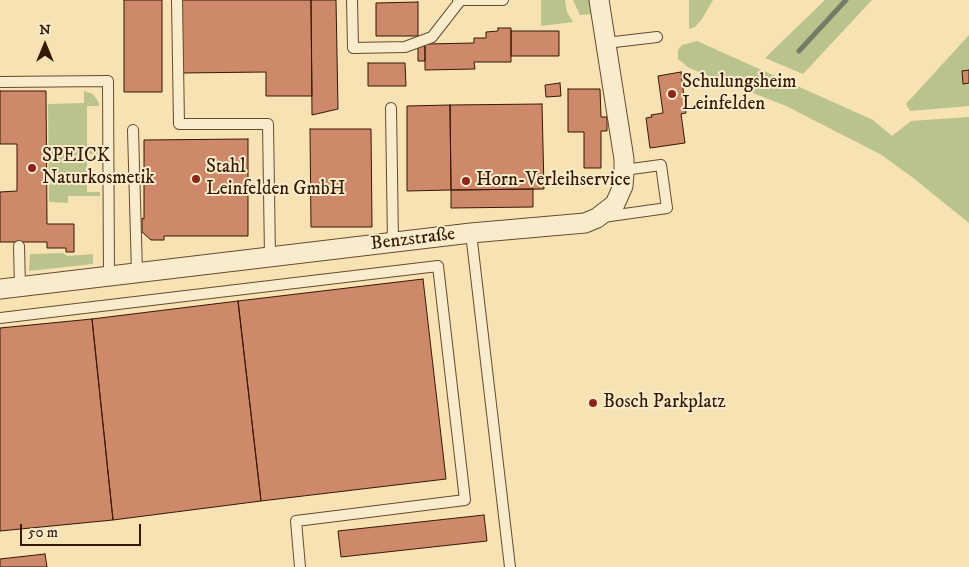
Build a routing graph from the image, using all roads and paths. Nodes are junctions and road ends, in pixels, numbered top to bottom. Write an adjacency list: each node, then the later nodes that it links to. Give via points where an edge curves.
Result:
1 (176, 0): 16 (lane, via 179,124 268,124)
2 (352, 0): 3 (lane, via 353,48 405,47 432,37)
3 (459, 0): 4 (lane)
4 (503, 0)
5 (599, 0): 7 (street, Benzstraße)
6 (657, 37): 7 (lane)
7 (606, 43): 11 (street, Benzstraße)
8 (0, 82): 18 (lane, via 108,81)
9 (391, 108): 14 (lane)
10 (133, 130): 17 (lane)
11 (624, 170): 12 (street, Benzstraße, via 623,186 615,204); 12 (lane, via 661,165 667,208)
12 (597, 218): 13 (street, Benzstraße, via 585,223)
13 (471, 233): 14 (street, Benzstraße); 23 (lane)
14 (393, 242): 16 (street, Benzstraße)
15 (19, 246): 19 (lane)
16 (270, 257): 17 (street, Benzstraße)
17 (137, 273): 18 (street, Benzstraße)
18 (109, 277): 19 (street, Benzstraße)
19 (20, 287): 20 (street, Benzstraße)
20 (0, 289)
21 (0, 318): 22 (lane, via 438,266 465,500 296,521)
22 (300, 567)
23 (510, 567)

